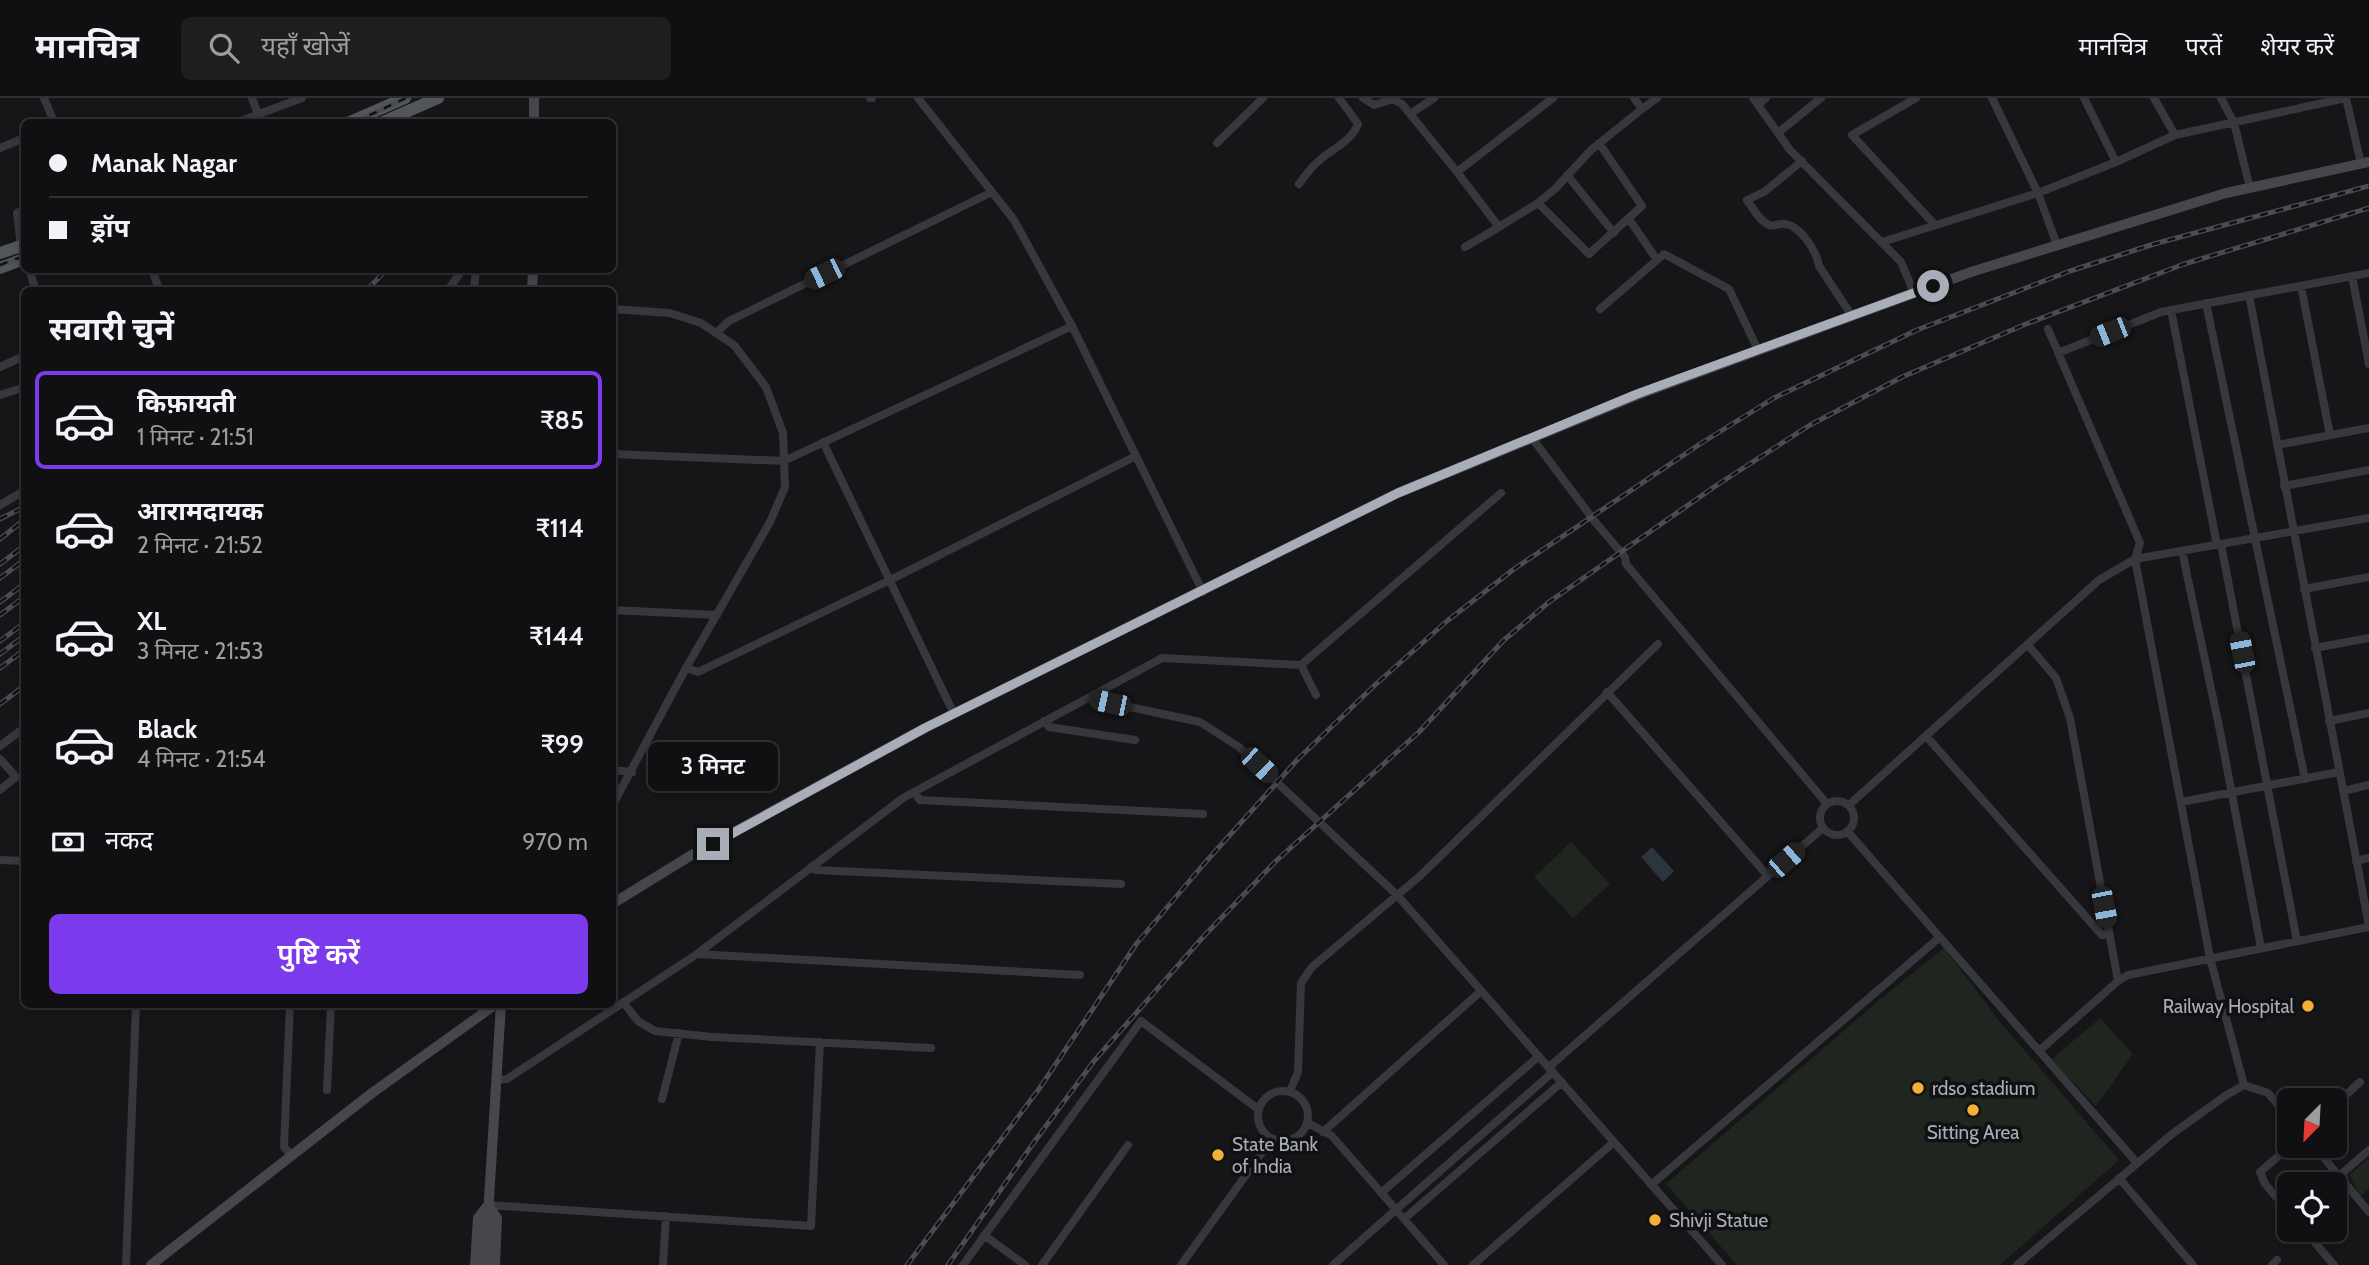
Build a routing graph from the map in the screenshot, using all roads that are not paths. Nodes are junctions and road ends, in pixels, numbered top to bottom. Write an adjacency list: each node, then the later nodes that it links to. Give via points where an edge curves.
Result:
1 (44, 98): 28 (street)
2 (252, 98): 29 (street)
3 (302, 98): 29 (street)
4 (405, 98): 30 (main road)
5 (438, 98): 31 (main road)
6 (534, 98): 32 (street)
7 (918, 98): 47 (street)
8 (1263, 98): 37 (street)
9 (1339, 98): 45 (street, via 1358,124 1354,134 1320,160)
10 (1363, 98): 27 (street, via 1374,105 1393,99)
11 (1434, 98): 27 (street)
12 (1553, 98): 43 (street)
13 (1634, 98): 26 (street)
14 (1657, 98): 26 (street)
15 (1766, 98): 24 (street)
16 (1821, 98): 34 (street)
17 (1992, 98): 48 (street)
18 (2084, 98): 41 (street)
19 (2154, 98): 35 (street)
20 (2221, 98): 33 (street)
21 (2298, 98): 25 (street)
22 (2346, 98): 25 (street); 42 (street)
23 (1912, 99): 52 (street, via 1852,135)
24 (1755, 101): 34 (street)
25 (2301, 108): 33 (street)
26 (1642, 109): 38 (street)
27 (1410, 114): 43 (street)
28 (53, 119)
29 (259, 119)
30 (357, 119)
31 (390, 119)
32 (534, 119)
33 (2234, 123): 35 (street); 46 (street)
34 (1778, 133): 40 (street)
35 (2175, 135): 41 (street)
36 (21, 139): 39 (street)
37 (1216, 143)
38 (1599, 143): 44 (street); 51 (street, via 1643,206)
39 (0, 148)
40 (1802, 161): 56 (street); 73 (street, via 1747,200 1767,224 1783,223 1800,233)
41 (2116, 162): 48 (street)
42 (2365, 163): 46 (street)
43 (1457, 172): 53 (street)
44 (1567, 175): 49 (street); 54 (street)
45 (1299, 184)
46 (2250, 188): 57 (street)
47 (992, 192): 74 (street, via 1014,220); 76 (street, via 729,321)
48 (2038, 192): 52 (street); 57 (street)
49 (1538, 203): 53 (street); 54 (street, via 1589,254)
50 (21, 211): 55 (street, via 17,213)
51 (1629, 219): 54 (street); 62 (street)
52 (1934, 224): 56 (street)
53 (1499, 227): 59 (street)
54 (1614, 233)
55 (21, 234)
56 (1882, 242): 67 (street, via 1901,262)
57 (2057, 245): 67 (street)
58 (21, 246): 60 (main road)
59 (1465, 247)
60 (0, 253)
61 (21, 260): 63 (main road)
62 (1657, 260): 71 (street); 77 (street, via 1664,254 1729,289)
63 (0, 268)
64 (2369, 273): 65 (street)
65 (2352, 276): 66 (street); 80 (street)
66 (2301, 286): 68 (street); 85 (street)
67 (1914, 293): 73 (street)
68 (2249, 295): 69 (street); 88 (street)
69 (2206, 303): 72 (street); 99 (street)
70 (616, 309): 76 (street, via 670,313)
71 (1600, 309)
72 (2171, 310): 78 (street); 100 (street)
73 (1852, 316): 77 (street)
74 (1072, 326): 87 (street); 90 (street)
75 (2048, 329): 78 (street)
76 (716, 333): 91 (street, via 734,345 766,387 783,433)
77 (1758, 350): 86 (street)
78 (2058, 354): 102 (street, via 2140,543)
79 (21, 357): 81 (street)
80 (2369, 364)
81 (0, 367)
82 (19, 389): 83 (street)
83 (0, 395)
84 (2369, 428): 85 (street)
85 (2330, 435): 88 (street)
86 (1532, 438): 106 (street, via 1398,493); 140 (street, via 1626,564)
87 (823, 442): 91 (street); 104 (street)
88 (2277, 445): 93 (street)
89 (616, 454): 91 (street)
90 (1136, 456): 104 (street); 106 (street)
91 (784, 461): 108 (street, via 785,487 770,522)
92 (2369, 470): 93 (street)
93 (2284, 486): 98 (street)
94 (21, 493): 96 (street)
95 (1501, 493): 113 (street)
96 (0, 505)
97 (2369, 518): 98 (street)
98 (2293, 531): 99 (street); 105 (street)
99 (2255, 538): 100 (street); 131 (street)
100 (2219, 544): 101 (street); 133 (street)
101 (2182, 551): 102 (street); 137 (street)
102 (2135, 559): 111 (street, via 2099,580); 139 (street)
103 (2369, 578): 105 (street)
104 (890, 580): 114 (street, via 698,672); 119 (street)
105 (2304, 589): 112 (street)
106 (1203, 592): 119 (street)
107 (616, 610): 108 (street)
108 (717, 615): 114 (street)
109 (2369, 638): 112 (street)
110 (1658, 644): 115 (street)
111 (2028, 645): 123 (street); 155 (street, via 2056,678 2070,718)
112 (2315, 648): 120 (street)
113 (1301, 665): 116 (street); 117 (street, via 1162,658)
114 (686, 668): 128 (street)
115 (1607, 692): 150 (street); 152 (street)
116 (1316, 695)
117 (1088, 698): 121 (street); 152 (street, via 1200,722 1230,741)
118 (2369, 713): 120 (street)
119 (954, 714): 153 (street, via 690,856)
120 (2329, 721): 129 (street)
121 (1044, 722): 124 (street, via 1049,727); 136 (street)
122 (21, 729): 125 (street)
123 (1926, 736): 141 (street); 155 (street, via 2102,935)
124 (1135, 740)
125 (0, 746)
126 (0, 759): 130 (street)
127 (616, 770): 128 (street)
128 (632, 772): 138 (street)
129 (2339, 772): 131 (street); 135 (street)
130 (20, 775): 134 (street)
131 (2305, 779): 133 (street)
132 (2369, 785): 135 (street)
133 (2267, 786): 137 (street); 157 (street)
134 (0, 790)
135 (2343, 791): 148 (street)
136 (914, 792): 142 (street, via 920,800); 149 (street)
137 (2232, 793): 139 (street); 158 (street)
138 (616, 799)
139 (2180, 803): 160 (street)
140 (1827, 804): 141 (street, via 1838,800); 143 (street, via 1819,815)
141 (1849, 805): 144 (street, via 1854,815)
142 (1203, 814)
143 (1823, 828): 144 (street, via 1834,835); 150 (street)
144 (1847, 831): 156 (street)
145 (2369, 859): 148 (street)
146 (0, 860): 147 (street)
147 (21, 861)
148 (2356, 861): 154 (street)
149 (811, 867): 151 (street); 159 (street)
150 (1768, 876): 177 (street)
151 (1121, 884)
152 (1397, 895): 163 (street); 183 (street, via 1312,967 1301,983 1298,1072)
153 (616, 902)
154 (2369, 927): 157 (street)
155 (2109, 934): 162 (street)
156 (1940, 937): 175 (street); 201 (street)
157 (2297, 941): 158 (street)
158 (2261, 948): 160 (street)
159 (697, 954): 161 (street); 164 (street)
160 (2210, 958): 162 (street); 181 (street)
161 (1080, 975)
162 (2118, 981): 175 (street)
163 (1481, 991): 176 (street); 189 (street)
164 (623, 1002): 165 (street); 172 (street, via 638,1021 654,1031)
165 (616, 1007)
166 (136, 1008): 214 (street)
167 (290, 1008): 194 (street, via 284,1147)
168 (331, 1008): 182 (street)
169 (492, 1008): 194 (street)
170 (498, 1008): 178 (street)
171 (614, 1008): 178 (street, via 507,1079)
172 (679, 1033): 173 (street); 185 (street)
173 (820, 1042): 174 (street); 210 (street, via 811,1226)
174 (931, 1048)
175 (2039, 1051): 197 (street)
176 (1539, 1056): 177 (street); 203 (street)
177 (1551, 1070): 179 (street); 207 (street)
178 (496, 1080): 208 (street)
179 (1562, 1082): 191 (street); 211 (street)
180 (2360, 1082): 184 (street)
181 (2244, 1085): 186 (street, via 2268,1093); 197 (street)
182 (327, 1090)
183 (1290, 1091): 187 (street, via 1270,1093); 188 (street, via 1306,1104)
184 (2347, 1094)
185 (662, 1099)
186 (2277, 1103)
187 (1258, 1109): 190 (street, via 1260,1128); 212 (street, via 1141,1021)
188 (1308, 1123): 189 (street); 190 (street, via 1295,1139)
189 (1323, 1132): 203 (street, via 1332,1136)
190 (1272, 1139): 223 (street)
191 (1614, 1142): 201 (street); 226 (street)
192 (1128, 1145): 222 (street)
193 (2369, 1150): 199 (street)
194 (292, 1156): 215 (street)
195 (2277, 1157): 205 (street, via 2260,1172)
196 (2324, 1158): 198 (street)
197 (2137, 1163): 200 (street)
198 (2336, 1172)
199 (2344, 1172)
200 (2119, 1178): 228 (street); 229 (street)
201 (1651, 1185): 227 (street)
202 (2347, 1186): 206 (street)
203 (1381, 1193): 207 (street)
204 (2369, 1194): 206 (street)
205 (2277, 1198)
206 (2360, 1201): 209 (street)
207 (1395, 1209): 211 (street); 224 (street)
208 (488, 1211): 210 (street); 216 (street, via 478,1218); 217 (street); 218 (street, via 497,1218)
209 (2369, 1212)
210 (666, 1216): 219 (street)
211 (1404, 1219): 225 (street)
212 (984, 1235): 220 (street); 221 (street)
213 (2314, 1242): 230 (street)
214 (126, 1265)
215 (151, 1265)
216 (475, 1265)
217 (485, 1265)
218 (495, 1265)
219 (663, 1265)
220 (963, 1265)
221 (1025, 1265)
222 (1042, 1265)
223 (1181, 1265)
224 (1333, 1265)
225 (1444, 1265)
226 (1473, 1265)
227 (1721, 1265)
228 (2017, 1265)
229 (2193, 1265)
230 (2334, 1265)

